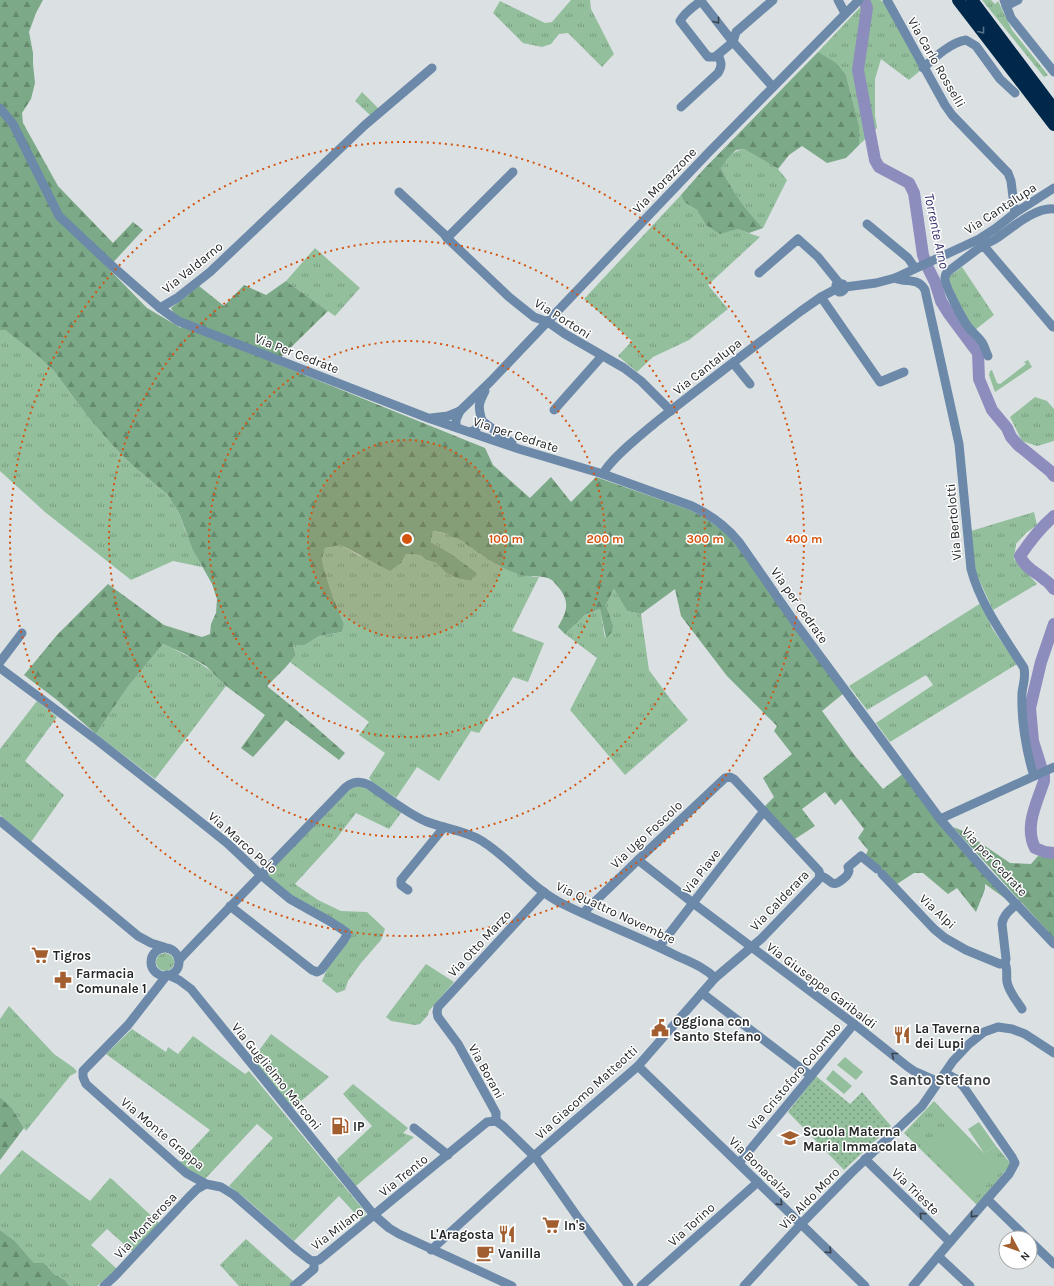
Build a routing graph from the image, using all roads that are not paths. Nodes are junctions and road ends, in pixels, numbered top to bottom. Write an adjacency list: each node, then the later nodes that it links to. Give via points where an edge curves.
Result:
1 (701, 0): 11 (street, one-way to 11); 12 (street, via 684,14 680,21 708,57)
2 (773, 0): 11 (street, via 736,32)
3 (838, 0): 10 (street)
4 (887, 0): 14 (street, Via Carlo Rosselli)
5 (980, 0): 18 (highway, via 1026,63)
6 (1018, 0): 9 (street)
7 (962, 1): 18 (highway); 21 (highway, one-way to 21)
8 (856, 2): 10 (street, Via Morazzone)
9 (1005, 3): 15 (street, via 1011,18)
10 (845, 13): 16 (street, Via Morazzone)
11 (733, 42): 12 (street); 16 (street)
12 (718, 55): 19 (street, via 722,63 718,73)
13 (432, 68): 35 (street, Via Valdarno, via 365,125 210,272)
14 (923, 68): 17 (street, via 940,54 966,40 976,46 1000,79); 26 (street, Via Carlo Rosselli, via 952,115 1008,173)
15 (1054, 72)
16 (773, 87): 36 (street, Via Morazzone)
17 (1014, 93)
18 (1051, 104)
19 (681, 107)
20 (0, 108): 35 (street, Via Valdarno, via 13,124 60,216)
21 (1054, 125)
22 (512, 172): 28 (street)
23 (1054, 188): 26 (street, Via Cantalupa)
24 (399, 192): 28 (street, Via Portoni)
25 (1054, 209): 29 (street, via 1041,210 996,239)
26 (1015, 214): 29 (street, Via Cantalupa)
27 (867, 224): 30 (street)
28 (447, 238): 36 (street, Via Portoni, via 509,297 534,317)
29 (981, 242): 30 (street, Via Cantalupa); 37 (street); 39 (street, Via Cantalupa, via 946,274 944,279 961,315 982,342)
30 (917, 267): 32 (street, Via Cantalupa)
31 (759, 273): 33 (street, via 798,239 818,257)
32 (895, 278): 33 (street, Via Cantalupa, via 876,283); 57 (street, Via Bertolotti, via 918,281 925,290 959,444 973,578 992,618 1024,668 1024,727 1029,757)
33 (840, 286): 34 (street, Via Cantalupa)
34 (821, 297): 40 (street, Via Cantalupa); 41 (street, via 880,382)
35 (160, 308): 47 (street, Via Per Cedrate, via 178,321)
36 (548, 322): 38 (street, Via Portoni); 42 (street, Via Morazzone)
37 (1053, 327)
38 (602, 356): 44 (street); 45 (street, Via Portoni, via 641,381)
39 (988, 356)
40 (733, 363): 43 (street); 45 (street, Via Cantalupa)
41 (904, 372)
42 (491, 381): 46 (street, Via Morazzone); 48 (street, Via Morazzone, via 479,402)
43 (750, 384)
44 (554, 410)
45 (671, 410): 52 (street, Via Cantalupa, via 637,438)
46 (460, 411): 47 (street, Via Morazzone, via 448,416); 49 (street)
47 (428, 418): 49 (street, Via per Cedrate)
48 (482, 421): 50 (street); 51 (street)
49 (456, 428): 50 (street, Via per Cedrate)
50 (470, 432): 51 (street, Via per Cedrate)
51 (519, 449): 52 (street, Via per Cedrate)
52 (603, 474): 59 (street, Via per Cedrate, via 701,510 730,531)
53 (22, 633): 54 (street)
54 (0, 662)
55 (0, 668): 64 (street, Via Marco Polo, via 182,807 227,843)
56 (1052, 768): 57 (street)
57 (1036, 775): 59 (street)
58 (764, 811): 62 (street, Via Ugo Foscolo, via 734,779 725,778); 65 (street, via 819,871); 68 (street, Via Piave)
59 (940, 819): 69 (street, Via per Cedrate)
60 (0, 821): 72 (street)
61 (444, 827): 64 (street, Via Quattro Novembre, via 418,817 363,782 352,783); 66 (street, via 401,880 401,884); 67 (street, Via Quattro Novembre, via 472,835 483,842)
62 (638, 860): 68 (street, Via Giuseppe Garibaldi); 71 (street, Via Ugo Foscolo)
63 (880, 871): 65 (street, Via Calderara, via 861,856 848,868 848,875 837,884); 80 (street, Via Alpi, via 945,938 973,953 1000,964)
64 (261, 875): 70 (street, Via Quattro Novembre); 70 (street, Via Marco Polo, via 290,899 346,932 344,940 321,970 312,970)
65 (820, 876): 75 (street, Via Calderara, via 761,939)
66 (408, 890)
67 (544, 892): 71 (street, Via Quattro Novembre, via 556,901); 88 (street, Via Otto Marzo, via 438,1007)
68 (693, 903): 75 (street, Via Giuseppe Garibaldi); 76 (street, Via Piave)
69 (1017, 904): 74 (street, Via per Cedrate); 80 (street, via 1003,919)
70 (230, 906): 73 (street, Via Quattro Novembre)
71 (583, 913): 76 (street, Via Quattro Novembre)
72 (138, 936): 77 (street); 78 (street)
73 (198, 940): 77 (street); 79 (street, Via Quattro Novembre)
74 (1054, 944)
75 (751, 946): 83 (street, Via Giacomo Matteotti); 89 (street, Via Giuseppe Garibaldi)
76 (659, 947): 83 (street, Via Quattro Novembre, via 703,968)
77 (168, 949): 78 (street, via 159,949); 79 (street, via 176,952)
78 (152, 956): 81 (street)
79 (179, 962): 82 (street, via 176,971); 84 (street, Via Guglielmo Marconi)
80 (1005, 963): 87 (street, via 1007,982)
81 (154, 970): 82 (street, via 161,975); 85 (street)
82 (168, 975): 84 (street, Via Guglielmo Marconi); 85 (street)
83 (714, 978): 86 (street, Via Giacomo Matteotti)
84 (191, 989): 104 (street, Via Guglielmo Marconi)
85 (154, 992): 102 (street, Via Monte Grappa, via 128,1025 82,1071 83,1077 86,1084 186,1173)
86 (702, 992): 91 (street, Via Giacomo Matteotti); 93 (street)
87 (1022, 1009)
88 (437, 1012): 95 (street, Via Borani, via 496,1113)
89 (854, 1024): 93 (street, Via Cristoforo Colombo); 94 (street, Via Giuseppe Garibaldi, one-way to 89, via 908,1067)
90 (1054, 1053): 92 (street, Via Aldo Moro, via 1025,1034 998,1027 977,1037)
91 (638, 1066): 98 (street, Via Giacomo Matteotti); 100 (street, Via Bonacalza)
92 (945, 1073): 94 (street, Via Aldo Moro); 103 (street, via 963,1086 1015,1163 1009,1174)
93 (811, 1076): 100 (street, Via Cristoforo Colombo)
94 (939, 1082): 99 (street, Via Aldo Moro, via 922,1106)
95 (496, 1121): 97 (street, Via Trento, via 487,1122); 98 (street)
96 (414, 1128): 97 (street, Via Trento)
97 (448, 1155): 104 (street, Via Trento)
98 (534, 1156): 109 (street, Via Giacomo Matteotti); 117 (street)
99 (865, 1160): 105 (street, Via Aldo Moro); 107 (street, Via Trieste, one-way to 99)
100 (739, 1163): 101 (street, Via Bonacalza)
101 (758, 1182): 105 (street, Via Bonacalza, one-way to 105); 118 (street, Via Torino)
102 (206, 1184): 111 (street, Via Monte Grappa, via 221,1187 234,1195 297,1250); 114 (street, Via Monterosa, via 197,1189)
103 (987, 1199): 106 (street); 107 (street, one-way to 107)
104 (374, 1215): 109 (street, Via Milano, via 389,1228); 111 (street, Via Milano, via 319,1260)
105 (801, 1224): 113 (street, Via Aldo Moro); 119 (street, Via Bonacalza, one-way to 119)
106 (1019, 1230)
107 (950, 1242): 110 (street)
108 (1038, 1249): 112 (street)
109 (431, 1250): 116 (street, Via Milano)
110 (938, 1256): 120 (street); 121 (street)
111 (314, 1261): 115 (street, Via Milano, via 314,1269)
112 (1054, 1264)
113 (745, 1284)
114 (104, 1286)
115 (294, 1286)
116 (512, 1286)
117 (629, 1286)
118 (641, 1286)
119 (865, 1286)
120 (913, 1286)
121 (970, 1286)

